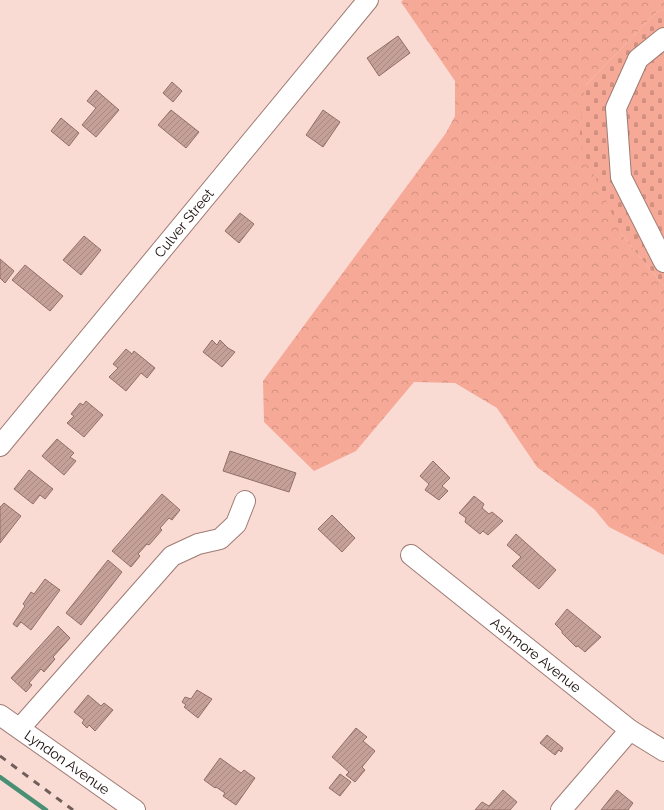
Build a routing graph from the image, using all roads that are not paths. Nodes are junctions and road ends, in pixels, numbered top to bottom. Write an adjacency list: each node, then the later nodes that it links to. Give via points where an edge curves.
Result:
1 (368, 0): 4 (street, Culver Street)
2 (664, 38): 3 (street, via 638,59 616,108 621,177)
3 (664, 262)
4 (0, 446)
5 (245, 501): 8 (street, via 236,524 220,539 198,544 172,556)
6 (411, 555): 9 (street, Ashmore Avenue)
7 (0, 715): 8 (street, Lyndon Avenue)
8 (20, 728): 11 (street, Lyndon Avenue)
9 (630, 730): 10 (street, Ashmore Avenue); 12 (street)
10 (664, 752)
11 (135, 810)
12 (561, 810)

